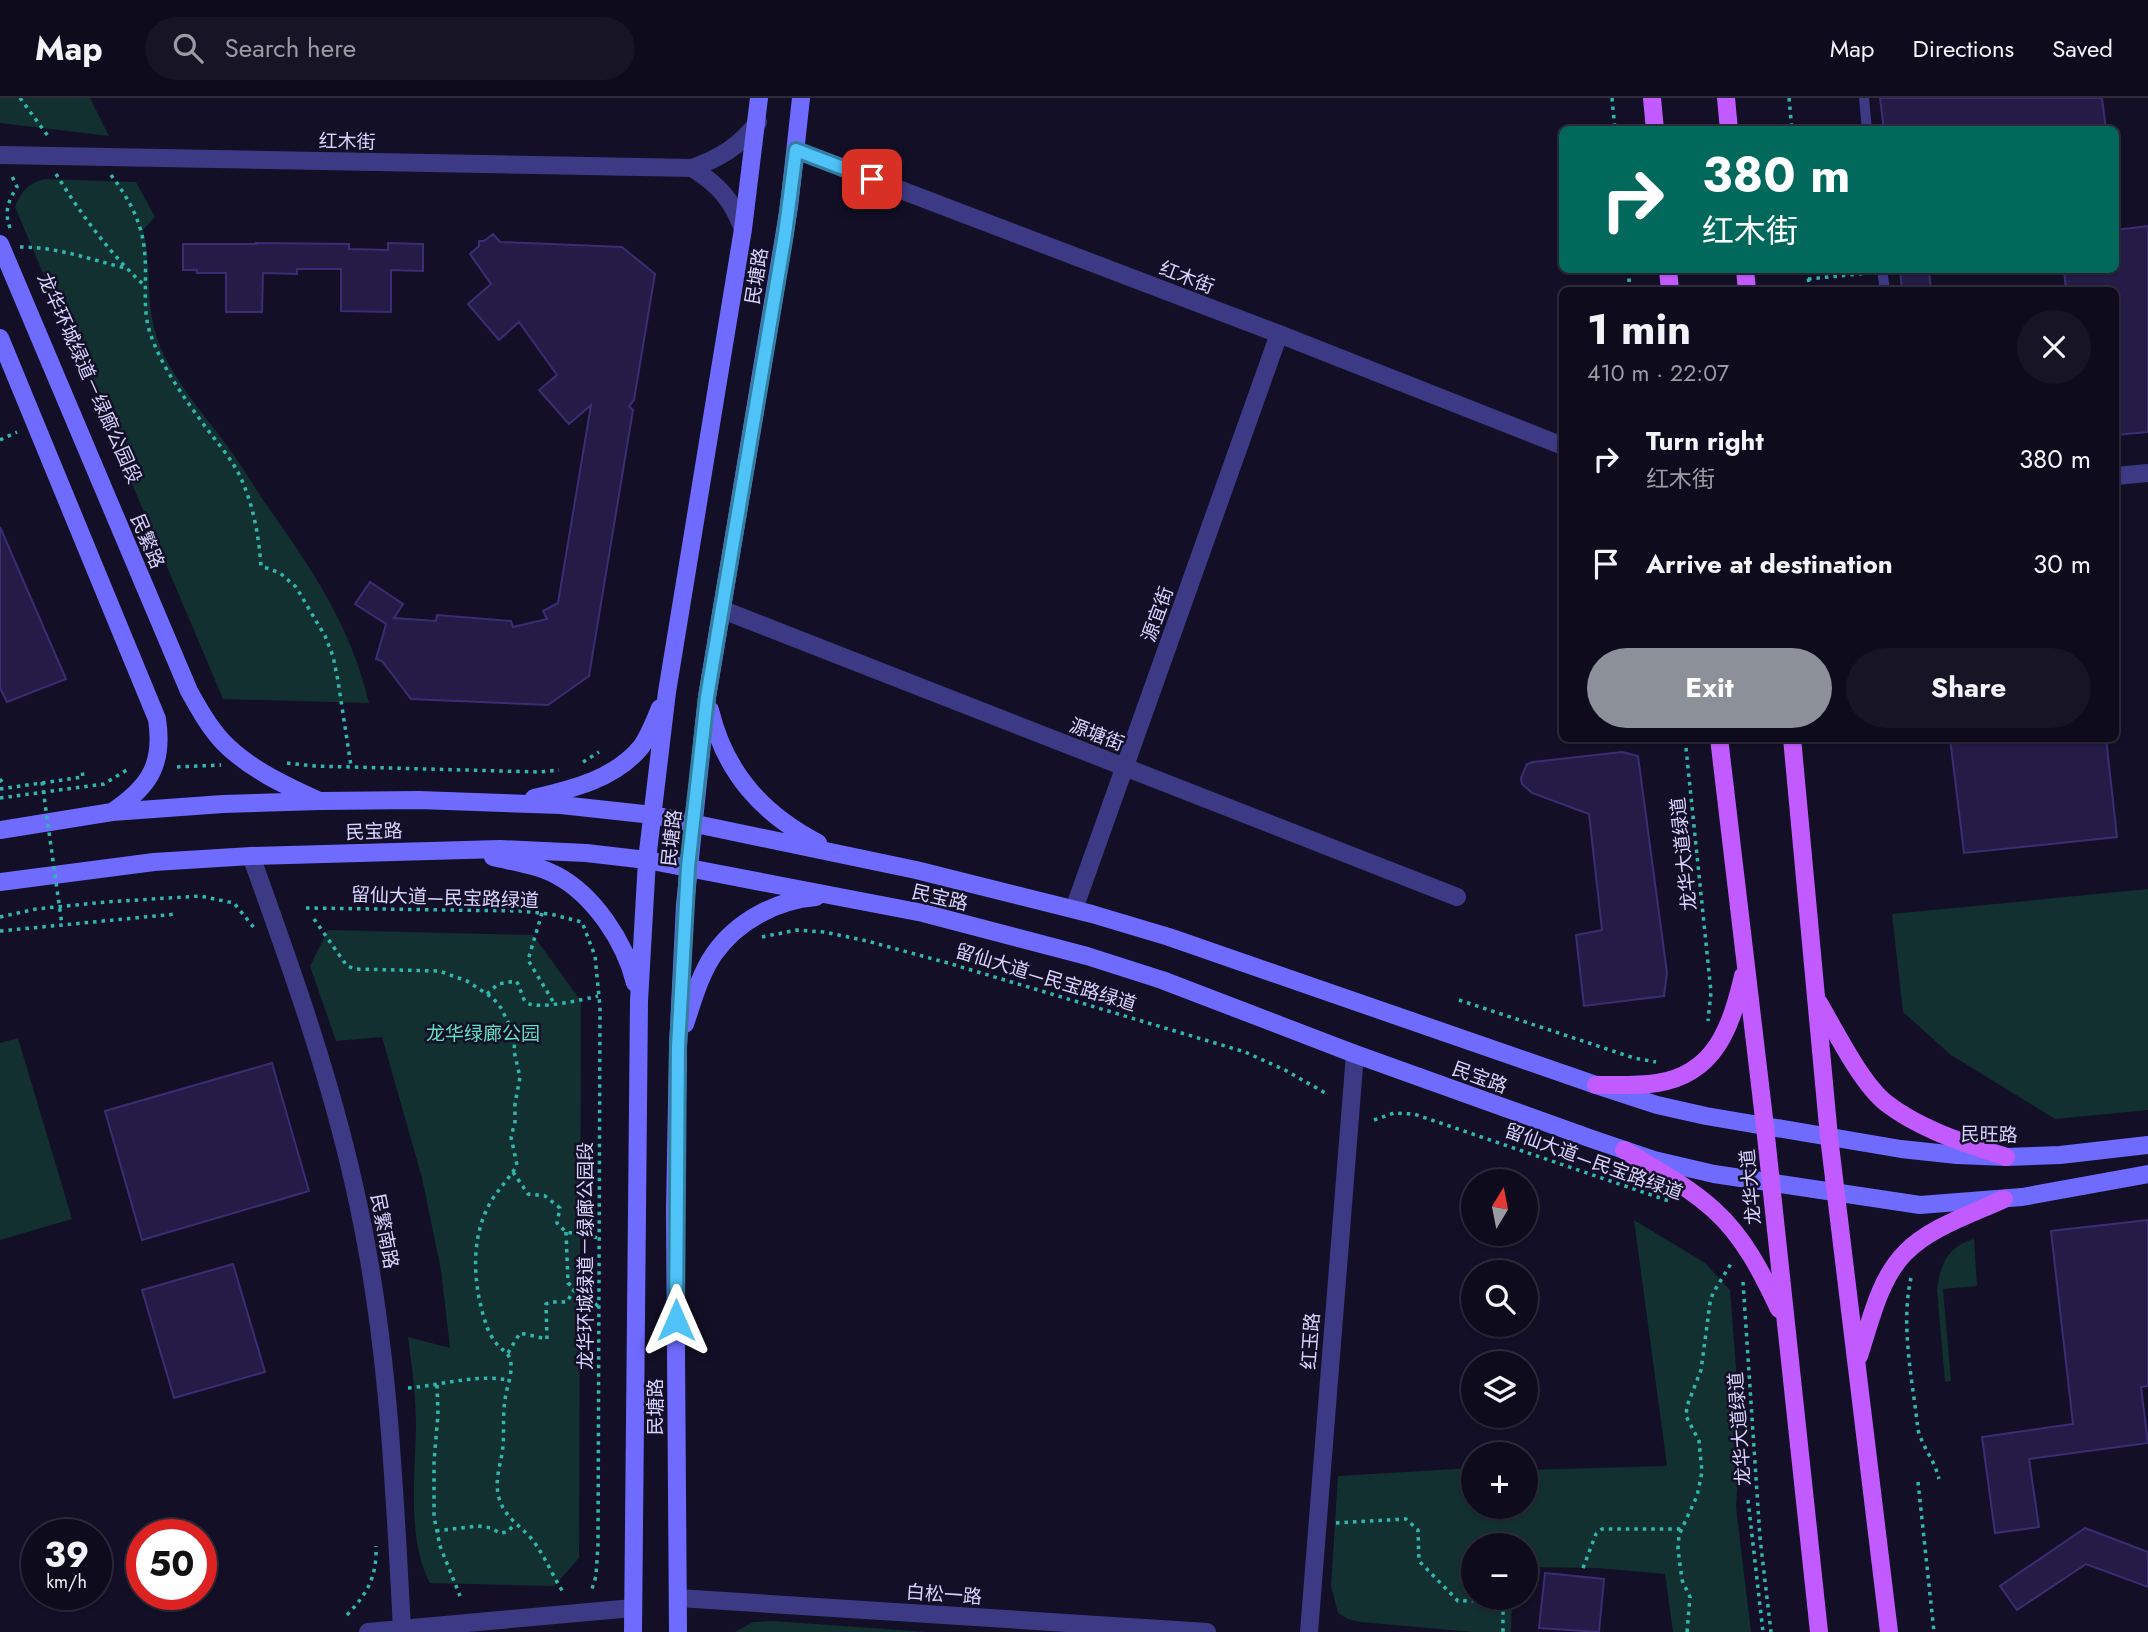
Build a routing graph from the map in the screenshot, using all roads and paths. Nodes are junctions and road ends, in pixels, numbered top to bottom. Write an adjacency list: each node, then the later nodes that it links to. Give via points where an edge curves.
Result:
1 (20, 98): 15 (path)
2 (759, 98): 9 (main road, 民塘路)
3 (801, 98): 16 (main road, 民塘路)
4 (1612, 98): 10 (path)
5 (1652, 98): 11 (main road)
6 (1726, 98): 12 (main road)
7 (1789, 98): 13 (path)
8 (1864, 98): 14 (lane)
9 (758, 122): 18 (street, 红木街, via 733,149); 22 (main road, 民塘路)
10 (1615, 126)
11 (1655, 126)
12 (1729, 126)
13 (1792, 126)
14 (1867, 126)
15 (48, 137)
16 (796, 150): 30 (street, 红木街); 37 (main road, 民塘路)
17 (0, 155): 18 (street, 红木街)
18 (692, 168): 22 (street, via 722,191)
19 (55, 172): 24 (path)
20 (110, 173): 28 (path, via 126,194 139,224)
21 (17, 187): 23 (path, via 7,205)
22 (743, 229): 38 (main road, 民塘路)
23 (10, 242): 24 (path, via 72,252); 56 (main road, 民繁路, via 189,691 217,734 241,758)
24 (125, 268): 28 (path)
25 (1807, 273): 27 (path)
26 (1864, 273): 27 (path)
27 (1808, 279): 29 (path)
28 (145, 286): 49 (path, via 149,331 160,358 243,482 255,520 261,566 280,573 296,587 325,636 338,681)
29 (1809, 287)
30 (1279, 334): 34 (street, 红木街); 50 (street, 源宜街)
31 (0, 338): 58 (main road, via 157,719 159,742 153,770 137,794)
32 (20, 432): 33 (path)
33 (0, 440)
34 (1559, 444)
35 (2148, 474): 36 (street)
36 (2119, 476)
37 (723, 610): 39 (main road, 民塘路); 50 (street, 源塘街)
38 (667, 692): 57 (main road, via 641,746 617,769 564,791); 59 (main road, 民塘路)
39 (707, 697): 60 (main road, 民塘路); 63 (main road, via 716,737 728,763 752,793 797,832)
40 (1719, 742): 81 (main road, 龙华大道)
41 (1793, 742): 84 (main road)
42 (1685, 748): 88 (path, 龙华大道绿道, via 1711,992)
43 (599, 752): 47 (path)
44 (283, 762): 49 (path)
45 (133, 765): 55 (path, via 104,784)
46 (227, 765): 48 (path)
47 (573, 766)
48 (177, 767)
49 (351, 767): 52 (path)
50 (1125, 768): 69 (street, 源塘街); 71 (street, 源宜街)
51 (82, 770): 53 (path, via 83,777)
52 (561, 770)
53 (42, 782): 54 (path); 77 (path, bridge)
54 (0, 789)
55 (0, 798)
56 (320, 802): 57 (main road, 民宝路); 58 (main road, 民宝路)
57 (513, 803): 59 (main road, 民宝路)
58 (112, 812): 61 (main road, 民宝路)
59 (653, 815): 60 (main road, 民宝路); 65 (main road, 民塘路)
60 (694, 822): 63 (main road, 民宝路); 66 (main road, 民塘路)
61 (0, 830)
62 (462, 850): 64 (main road, 民宝路); 65 (main road, 民宝路, via 586,853); 86 (main road, via 537,867 580,891 621,945)
63 (836, 853): 71 (main road, 民宝路)
64 (251, 856): 67 (main road, 民宝路, via 154,862); 135 (street, 民繁南路, via 295,980 355,1187 386,1370)
65 (647, 860): 66 (main road, 民宝路); 86 (main road, 民塘路)
66 (688, 867): 68 (main road, 民宝路); 89 (main road, 民塘路)
67 (0, 882)
68 (834, 896): 89 (main road, via 788,901 748,921 729,937 708,964); 90 (main road, 民宝路, via 1087,957 1162,980)
69 (1457, 897)
70 (306, 908): 72 (path, 留仙大道—民宝路绿道)
71 (1074, 909): 92 (main road, 民宝路, via 1170,937)
72 (542, 913): 76 (path, 留仙大道—民宝路绿道); 87 (path, via 528,960)
73 (176, 914): 77 (path)
74 (0, 917): 79 (path, via 36,909 200,896 234,903)
75 (314, 919): 82 (path, via 351,968 439,971)
76 (582, 922): 83 (path, 龙华环城绿道－绿廊公园段, via 595,957)
77 (62, 925): 78 (path)
78 (0, 931)
79 (260, 940)
80 (755, 941): 93 (path, 留仙大道—民宝路绿道, via 797,930 867,940 1245,1052)
81 (1746, 962): 92 (main road, via 1725,1036 1708,1057 1678,1078); 95 (main road, 龙华大道)
82 (487, 994): 87 (path, via 498,984 516,981 527,1003); 100 (path, via 501,1008 514,1036 520,1077 512,1137 517,1158)
83 (598, 996): 87 (path); 107 (path, 龙华环城绿道－绿廊公园段)
84 (1816, 999): 96 (main road); 99 (main road, via 1861,1073 1884,1101 1922,1125)
85 (1459, 1000): 91 (path, via 1634,1059)
86 (639, 1001): 132 (main road, 民塘路)
87 (555, 1004)
88 (1707, 1022)
89 (678, 1047): 131 (main road, 民塘路)
90 (1355, 1054): 98 (main road, 民宝路); 140 (street, 红玉路)
91 (1660, 1062)
92 (1597, 1086): 95 (main road, 民宝路, via 1669,1108)
93 (1327, 1094)
94 (1374, 1120): 105 (path, 留仙大道—民宝路绿道, via 1394,1113 1414,1114)
95 (1765, 1127): 96 (main road, 民宝路); 102 (main road, 龙华大道)
96 (1829, 1138): 99 (main road, 民旺路); 103 (main road)
97 (2148, 1145): 99 (main road, 民旺路)
98 (1624, 1150): 102 (main road, 民宝路, via 1714,1174); 113 (main road, via 1716,1211 1751,1254)
99 (2006, 1157)
100 (513, 1172): 106 (path, via 528,1194 545,1196 560,1208 557,1223); 114 (path, via 487,1209 475,1261 480,1307 497,1345)
101 (2148, 1174): 104 (main road)
102 (1770, 1182): 103 (main road, 民宝路); 113 (main road, 龙华大道)
103 (1835, 1192): 104 (main road, via 1920,1205); 115 (main road)
104 (2004, 1199): 115 (main road, via 1941,1228 1903,1254 1878,1299)
105 (1671, 1202)
106 (566, 1232): 107 (path); 111 (path, via 568,1283)
107 (599, 1238): 112 (path, 龙华环城绿道－绿廊公园段)
108 (1732, 1262): 124 (path, via 1713,1293 1701,1370 1687,1406 1686,1416 1699,1441 1701,1483)
109 (1741, 1272): 144 (path, 龙华大道绿道)
110 (1913, 1273): 119 (path, via 1907,1308 1918,1430)
111 (575, 1288): 112 (path); 114 (path, via 567,1302 546,1304 547,1339 520,1333)
112 (598, 1307): 129 (path, 龙华环城绿道－绿廊公园段, via 598,1545)
113 (1785, 1321): 145 (main road, 龙华大道)
114 (508, 1353): 116 (path)
115 (1857, 1363): 133 (main road)
116 (509, 1380): 117 (path, via 475,1377); 122 (path, via 497,1484 500,1502)
117 (437, 1385): 118 (path); 125 (path)
118 (408, 1388)
119 (1939, 1479)
120 (1918, 1482): 148 (path)
121 (1748, 1500): 143 (path)
122 (515, 1524): 125 (path, via 500,1533 484,1526); 128 (path, via 541,1552)
123 (1331, 1524): 141 (path, via 1406,1518 1418,1530 1419,1561 1458,1601 1503,1600)
124 (1681, 1529): 127 (path, via 1602,1529); 142 (path, via 1682,1580 1690,1597)
125 (436, 1531): 130 (path)
126 (376, 1536): 134 (path, via 374,1577)
127 (1583, 1568)
128 (563, 1592)
129 (591, 1592)
130 (460, 1596)
131 (678, 1598): 138 (main road, 民塘路); 139 (street, 白松一路)
132 (633, 1608): 135 (street); 137 (main road, 民塘路)
133 (1886, 1613): 146 (main road); 147 (main road)
134 (347, 1615)
135 (401, 1629): 136 (street)
136 (368, 1632)
137 (633, 1632)
138 (678, 1632)
139 (1207, 1632)
140 (1308, 1632)
141 (1503, 1632)
142 (1687, 1632)
143 (1763, 1632)
144 (1771, 1632)
145 (1819, 1632)
146 (1889, 1632)
147 (1905, 1632)
148 (1934, 1632)

